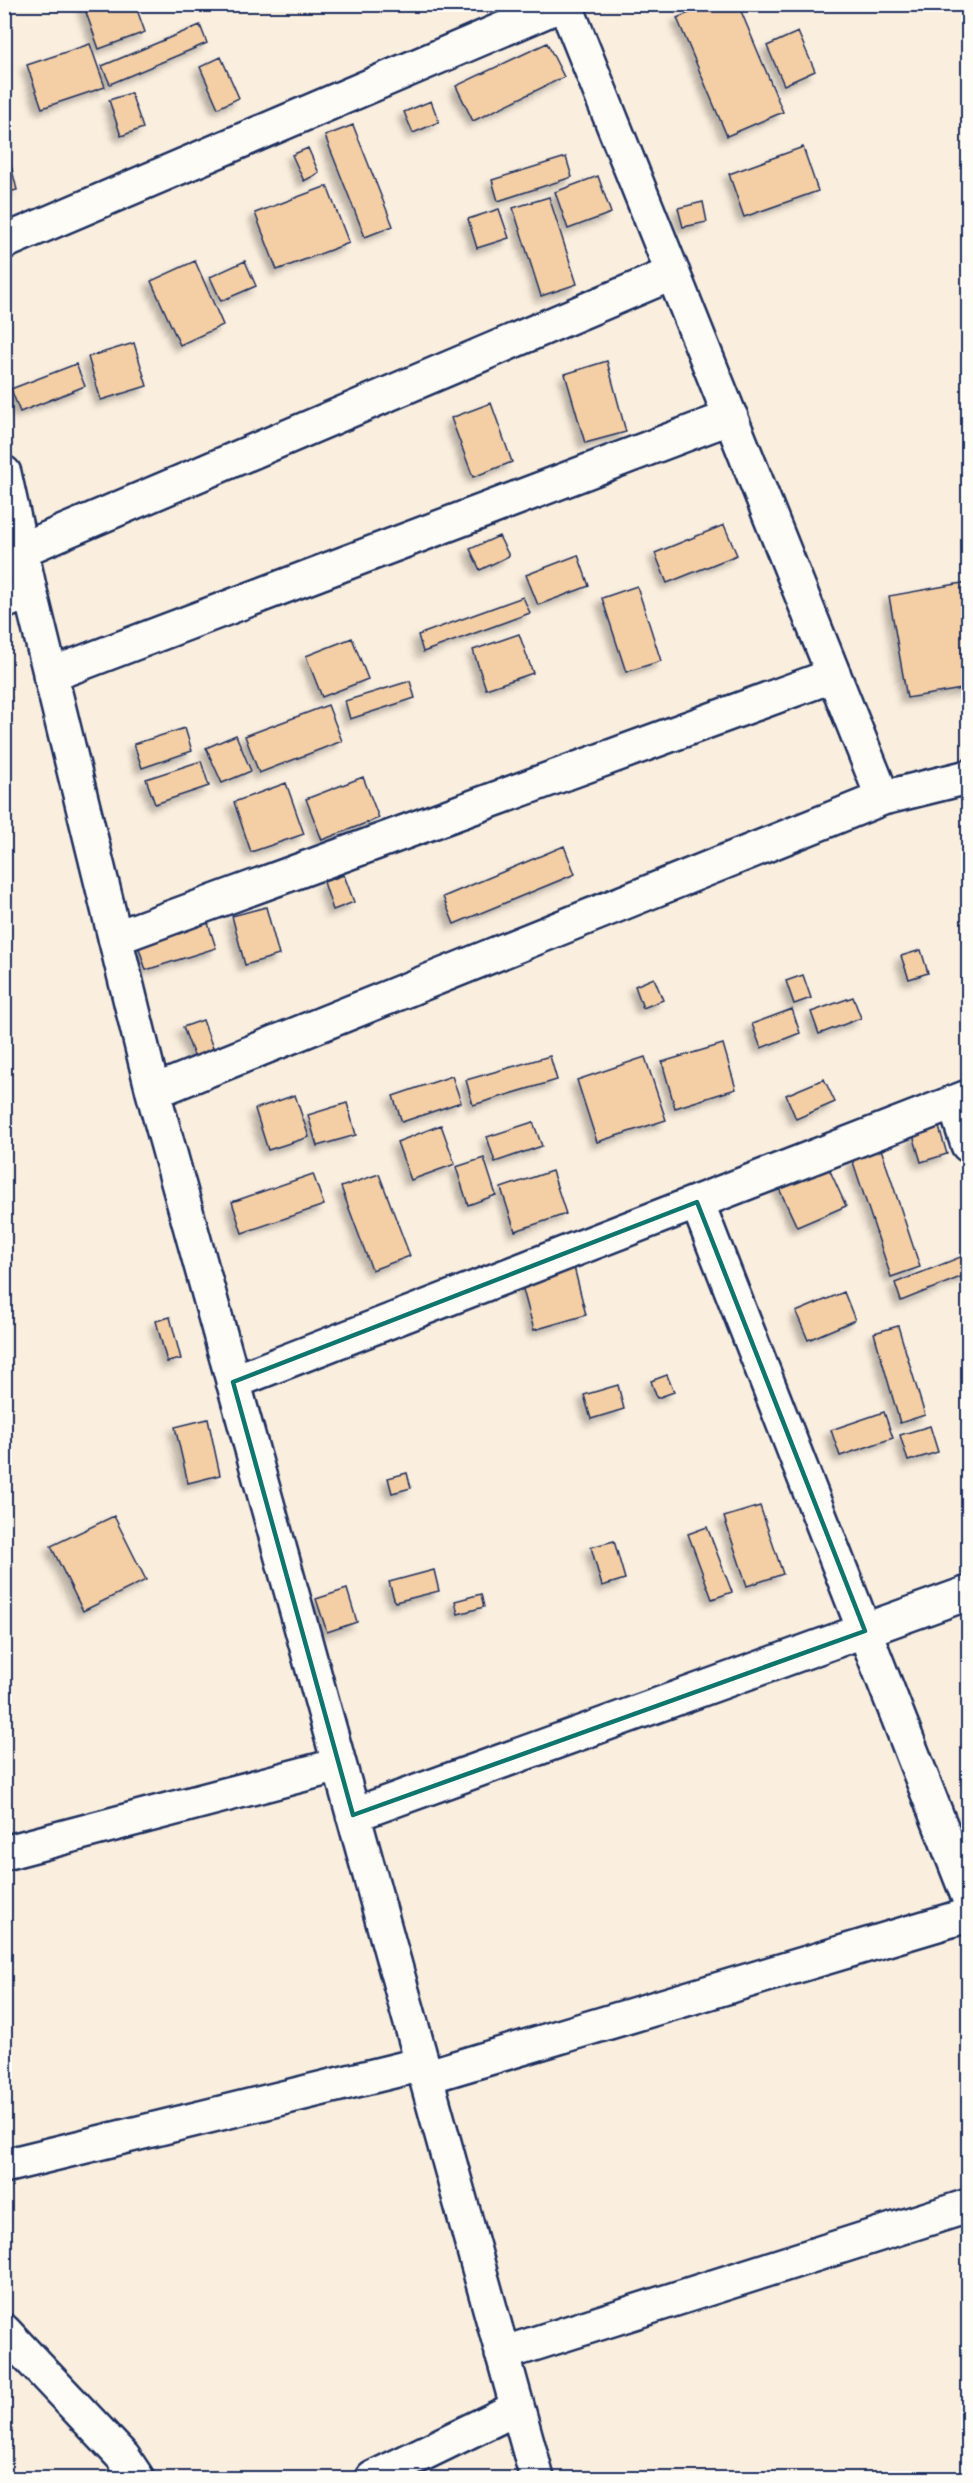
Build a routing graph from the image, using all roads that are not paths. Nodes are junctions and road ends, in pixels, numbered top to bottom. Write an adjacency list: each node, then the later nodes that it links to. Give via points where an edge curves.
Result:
1 (564, 4): 2 (street); 3 (street)
2 (4, 242)
3 (673, 273): 4 (street); 6 (street)
4 (730, 417): 8 (street); 9 (street)
5 (4, 473): 6 (street)
6 (21, 550): 7 (street)
7 (17, 596): 8 (street)
8 (50, 675): 12 (street)
9 (834, 675): 11 (street); 12 (street)
10 (969, 777): 11 (street)
11 (883, 798): 13 (street)
12 (115, 938): 13 (street)
13 (153, 1092): 17 (street)
14 (962, 1099): 15 (street); 16 (street)
15 (969, 1145)
16 (697, 1202): 17 (street); 19 (street)
17 (233, 1382): 20 (street)
18 (969, 1593): 19 (street)
19 (865, 1631): 21 (street); 23 (street)
20 (339, 1765): 21 (street); 22 (street)
21 (352, 1815): 26 (street)
22 (4, 1853)
23 (962, 1859): 24 (street)
24 (969, 1896)
25 (969, 1915): 26 (street)
26 (424, 2070): 27 (street); 30 (street)
27 (4, 2166)
28 (969, 2206): 30 (street)
29 (4, 2331): 32 (street, via 123,2457)
30 (502, 2354): 31 (street)
31 (517, 2408): 33 (street); 34 (street)
32 (137, 2478)
33 (373, 2478)
34 (537, 2478)

